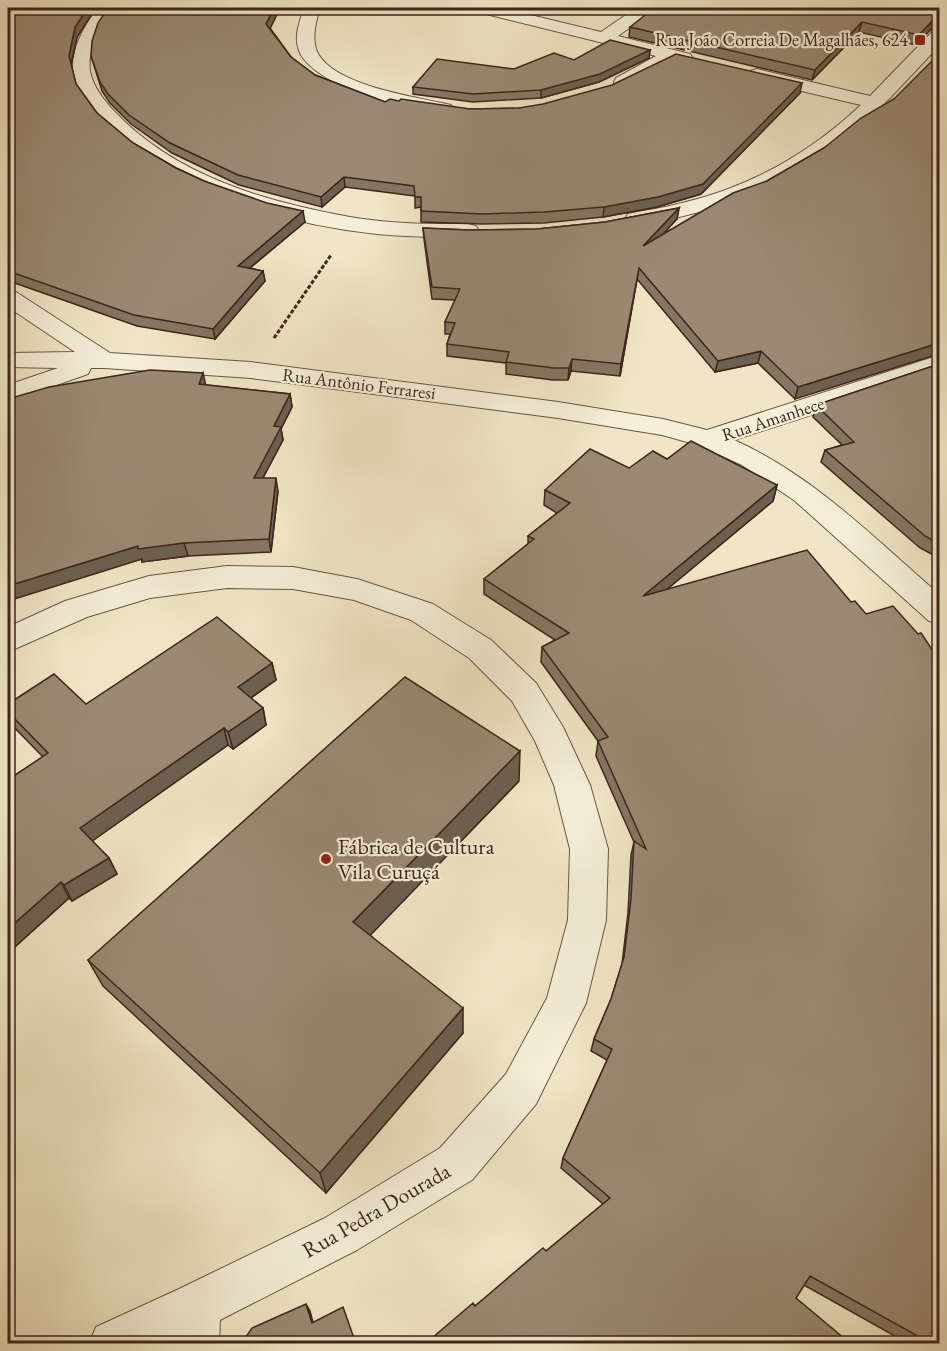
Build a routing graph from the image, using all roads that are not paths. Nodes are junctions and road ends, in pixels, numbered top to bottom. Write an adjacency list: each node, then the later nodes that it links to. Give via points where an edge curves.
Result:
1 (105, 8): 16 (street, via 86,38 81,70 92,97 145,152 246,198 295,213 352,225)
2 (312, 8): 14 (street, via 304,31 311,57 331,75 405,102)
3 (484, 8): 6 (street)
4 (574, 8): 6 (street)
5 (646, 8): 8 (street)
6 (572, 31): 8 (street)
7 (939, 34): 13 (street, via 920,66)
8 (603, 39): 9 (street)
9 (671, 55): 10 (street); 12 (street)
10 (705, 63)
11 (739, 71): 13 (street)
12 (610, 88)
13 (875, 103): 15 (street, via 829,143 780,175 725,198)
14 (466, 110)
15 (622, 221)
16 (492, 232)
17 (8, 297): 19 (street)
18 (8, 360): 19 (street, Rua Antônio Ferraresi)
19 (104, 360): 21 (street); 22 (street, Rua Antônio Ferraresi, via 251,370 558,411 663,427)
20 (939, 363): 22 (street, Rua Amanhece)
21 (8, 394)
22 (708, 439): 23 (street, Rua Antônio Ferraresi, via 752,459 805,494)
23 (939, 613)
24 (8, 640): 25 (street, Rua Pedra Dourada, via 76,609 149,587 227,577 292,578 357,590 422,612 480,649 524,692 551,737 572,785 589,849 586,920 566,1003 521,1089 456,1164)
25 (195, 1325): 26 (street, Rua Pedra Dourada)
26 (113, 1344)

